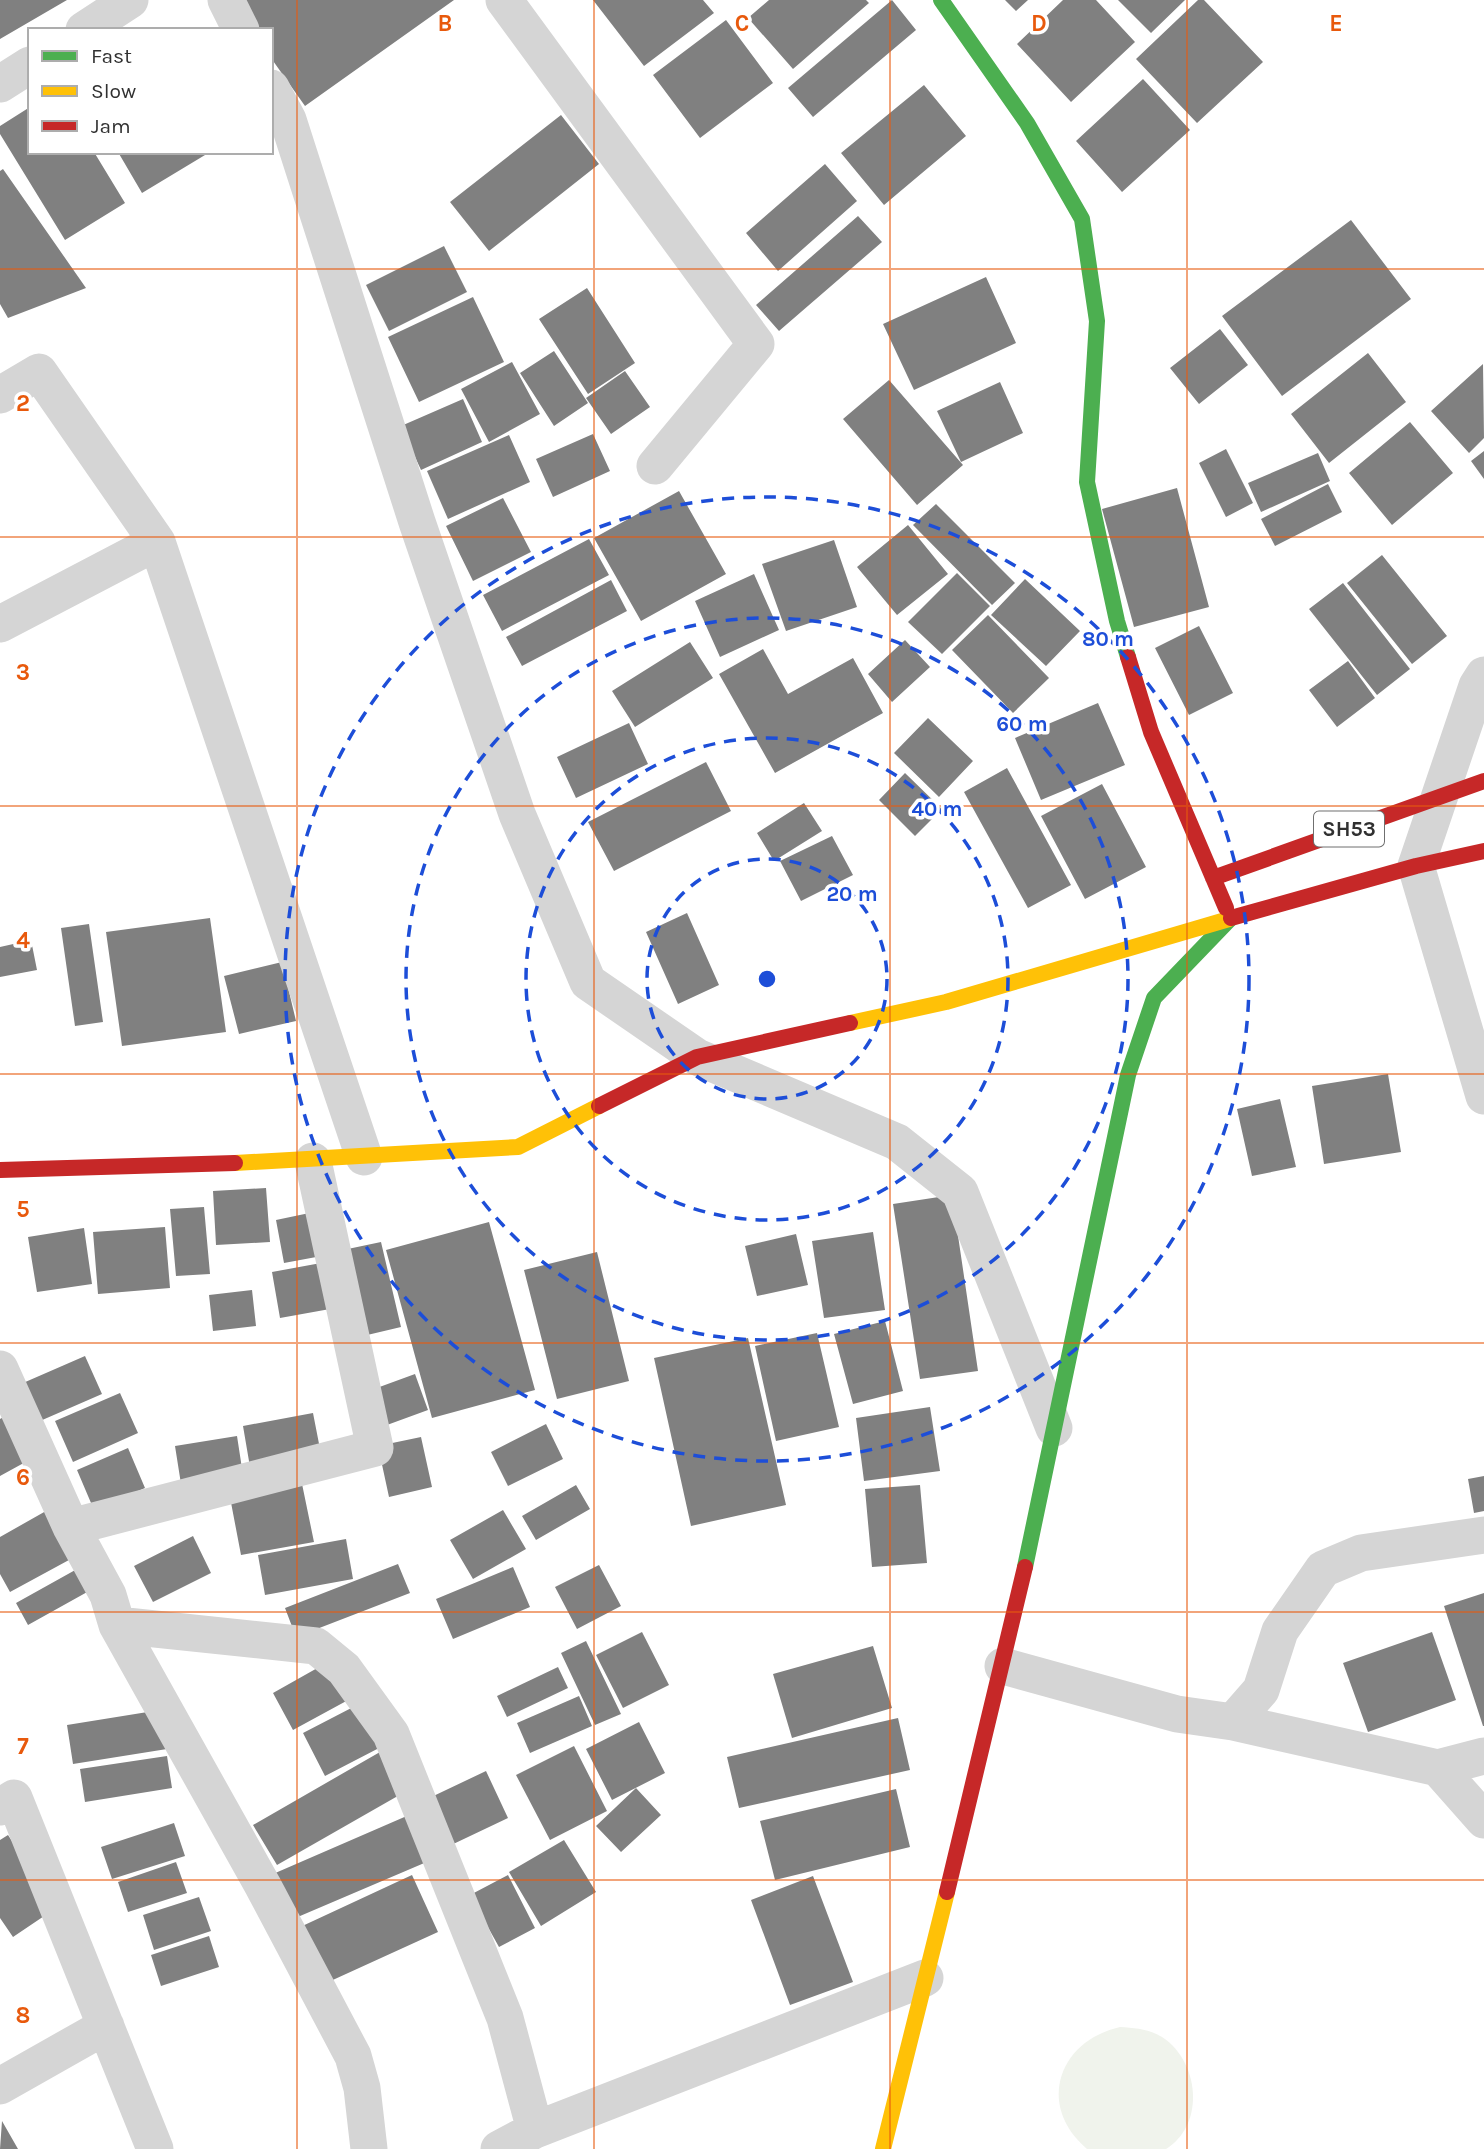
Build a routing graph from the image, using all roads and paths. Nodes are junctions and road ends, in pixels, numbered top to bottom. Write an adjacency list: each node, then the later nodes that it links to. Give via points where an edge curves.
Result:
1 (130, 0): 5 (street)
2 (226, 0): 6 (street)
3 (505, 0): 11 (street, via 756,344)
4 (942, 0): 19 (street, via 1027,122 1082,219 1097,321 1087,482 1117,621 1151,732)
5 (87, 28)
6 (240, 28)
7 (28, 66): 8 (street)
8 (0, 84)
9 (273, 92): 21 (street, via 288,120 517,814 588,982)
10 (0, 394): 12 (street, via 39,372)
11 (655, 466)
12 (157, 542): 13 (street); 23 (street)
13 (0, 624)
14 (1484, 675): 16 (street)
15 (1484, 781): 16 (street, SH53)
16 (1439, 797): 18 (street); 19 (street, SH53)
17 (1484, 851): 18 (street, SH53)
18 (1416, 866): 20 (street, SH53); 22 (street)
19 (1213, 878): 20 (street)
20 (1231, 918): 21 (street, via 946,1002); 27 (street, via 1154,998 1128,1075)
21 (697, 1057): 23 (street, via 518,1147); 27 (street, via 897,1142 960,1192)
22 (1484, 1096)
23 (364, 1157): 24 (street)
24 (313, 1161): 25 (street); 28 (street, via 374,1448)
25 (0, 1170)
26 (0, 1369): 28 (street)
27 (1054, 1428): 31 (street)
28 (71, 1527): 30 (street, via 108,1595)
29 (1484, 1535): 32 (street, via 1361,1553 1323,1569 1280,1631 1261,1690)
30 (117, 1625): 40 (street, via 316,1646 344,1669 391,1734 407,1772 505,2018); 42 (street, via 353,2056)
31 (1003, 1666): 32 (street, via 1177,1714); 37 (street)
32 (1233, 1722): 34 (street)
33 (1484, 1756): 34 (street)
34 (1438, 1768): 36 (street)
35 (0, 1807): 38 (street, via 14,1798)
36 (1484, 1821)
37 (925, 1978): 40 (street); 44 (street)
38 (106, 2026): 39 (street); 41 (street)
39 (0, 2086)
40 (535, 2130): 43 (street)
41 (155, 2149)
42 (369, 2149)
43 (499, 2149)
44 (883, 2149)

